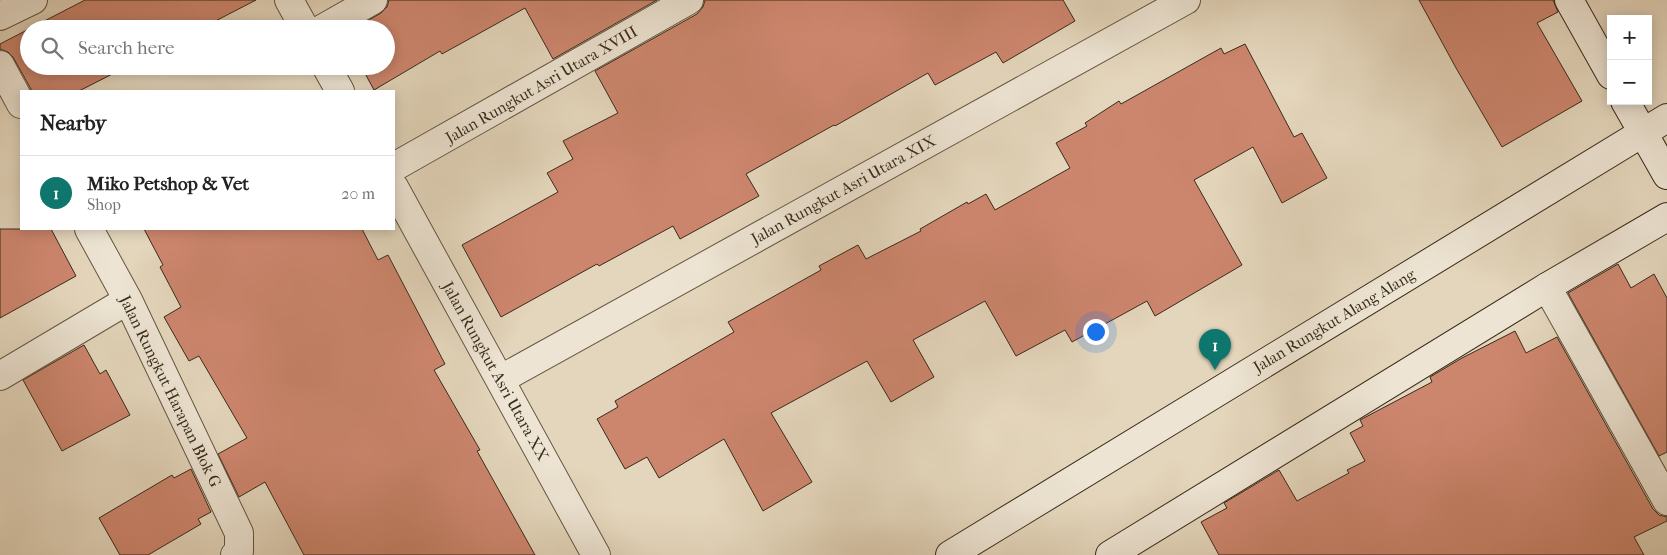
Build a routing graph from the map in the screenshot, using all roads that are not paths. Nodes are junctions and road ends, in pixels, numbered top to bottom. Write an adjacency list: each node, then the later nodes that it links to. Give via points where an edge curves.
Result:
1 (33, 0): 7 (street)
2 (289, 0): 8 (street)
3 (372, 0): 9 (street)
4 (689, 0): 18 (street, Jalan Rungkut Asri Utara XVIII)
5 (1186, 0): 26 (street, Jalan Rungkut Asri Utara XIX)
6 (1569, 0): 11 (street)
7 (0, 16)
8 (300, 20)
9 (338, 20)
10 (0, 65): 14 (street)
11 (1607, 68)
12 (331, 75): 13 (street)
13 (339, 90)
14 (20, 102)
15 (1627, 105): 17 (street)
16 (1667, 118): 17 (street, Jalan Rungkut Alang Alang)
17 (1642, 132): 19 (street); 30 (street, Jalan Rungkut Alang Alang)
18 (395, 166)
19 (1667, 175)
20 (395, 189): 26 (street, Jalan Rungkut Asri Utara XX)
21 (1667, 217): 23 (street)
22 (90, 230): 24 (street, Jalan Rungkut Harapan Blok G)
23 (1547, 287): 27 (street); 31 (street)
24 (128, 300): 25 (street); 28 (street, Jalan Rungkut Harapan Blok G, via 239,533 239,551)
25 (0, 376)
26 (501, 379): 29 (street, Jalan Rungkut Asri Utara XX)
27 (1667, 501)
28 (235, 555)
29 (596, 555)
30 (950, 555)
31 (1110, 555)

